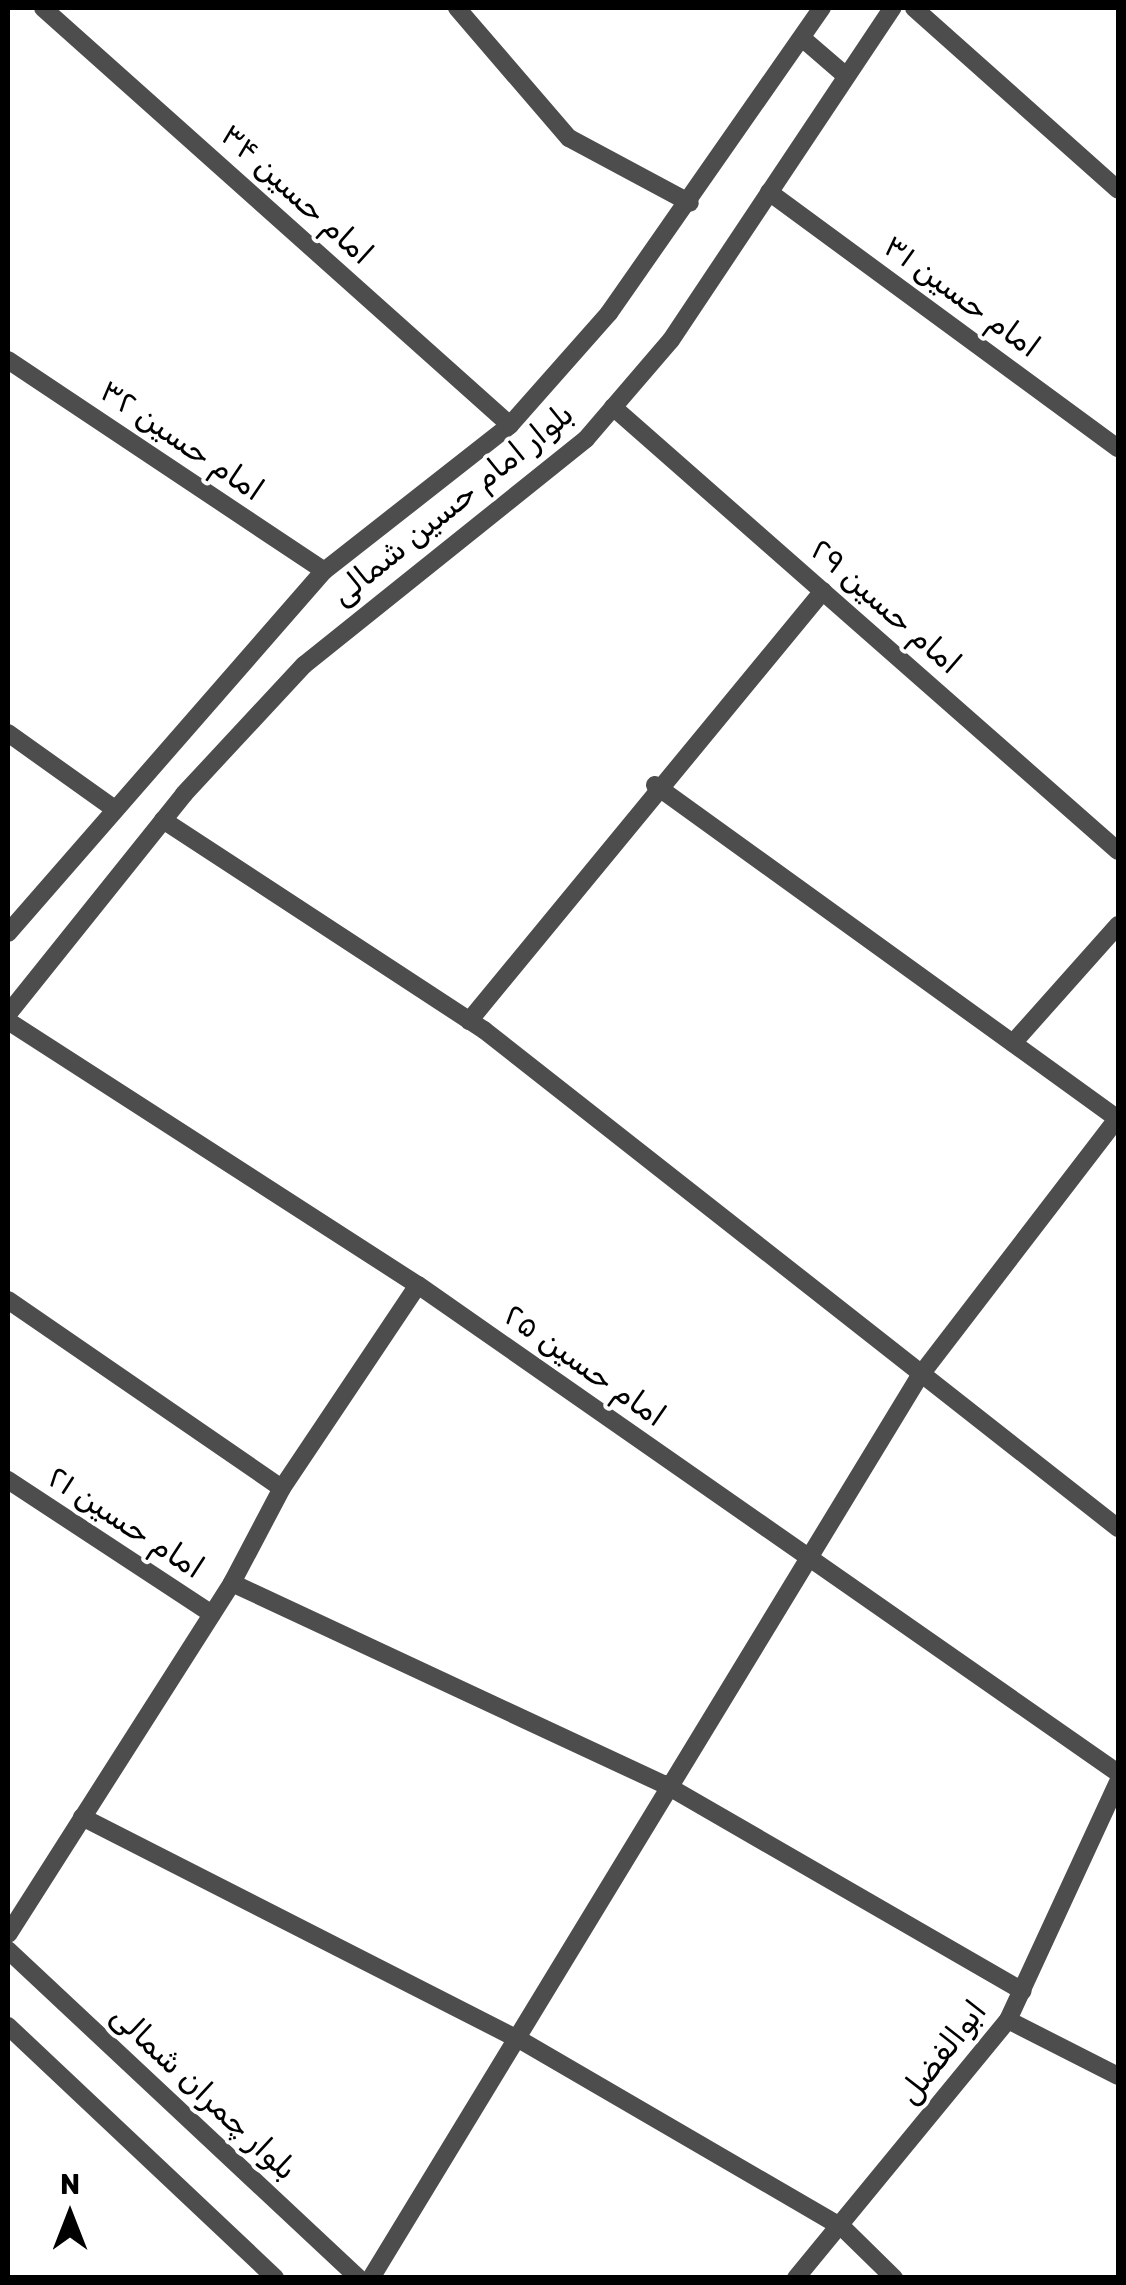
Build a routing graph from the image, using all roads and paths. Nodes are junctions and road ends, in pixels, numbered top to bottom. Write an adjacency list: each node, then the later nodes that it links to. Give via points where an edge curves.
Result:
1 (43, 8): 13 (street, امام حسین ۳۴)
2 (457, 8): 10 (street, via 569,138)
3 (822, 8): 6 (street, بلوار امام حسین شمالی)
4 (892, 8): 7 (street, بلوار امام حسین شمالی)
5 (914, 8): 8 (street)
6 (802, 38): 7 (street); 10 (street, بلوار امام حسین شمالی)
7 (846, 76): 9 (street, بلوار امام حسین شمالی)
8 (1118, 190)
9 (770, 192): 12 (street, بلوار امام حسین شمالی, via 671,340); 14 (street, امام حسین ۳۱)
10 (690, 204): 13 (street, بلوار امام حسین شمالی)
11 (8, 360): 15 (street, امام حسین ۳۲)
12 (614, 407): 16 (street, امام حسین ۲۹); 20 (street, بلوار امام حسین شمالی, via 304,665)
13 (510, 425): 15 (street, بلوار امام حسین شمالی)
14 (1118, 448)
15 (324, 570): 19 (street, بلوار امام حسین شمالی)
16 (823, 590): 18 (street); 21 (street, امام حسین ۲۹)
17 (8, 733): 19 (street)
18 (655, 785): 25 (street); 26 (street)
19 (113, 808): 23 (street, بلوار امام حسین شمالی)
20 (163, 820): 24 (street, بلوار امام حسین شمالی); 25 (street)
21 (1118, 851)
22 (1118, 925): 26 (street)
23 (8, 934)
24 (8, 1017): 28 (street, امام حسین ۲۵)
25 (469, 1021): 30 (street)
26 (1013, 1043): 27 (street)
27 (1118, 1118): 30 (street)
28 (418, 1285): 32 (street); 34 (street, امام حسین ۲۵)
29 (8, 1300): 32 (street)
30 (919, 1376): 33 (street); 34 (street)
31 (8, 1480): 36 (street, امام حسین ۲۱)
32 (282, 1488): 35 (street)
33 (1118, 1528)
34 (807, 1556): 37 (street, امام حسین ۲۵); 39 (street)
35 (232, 1583): 36 (street); 39 (street)
36 (212, 1614): 41 (street)
37 (1118, 1773)
38 (1118, 1782): 40 (street, ابوالفضل)
39 (664, 1784): 44 (street); 47 (street)
40 (1113, 1805): 44 (street, ابوالفضل)
41 (82, 1817): 42 (street); 47 (street)
42 (8, 1934)
43 (8, 1950): 51 (street, بلوار چمران شمالی)
44 (1022, 1991): 45 (street, ابوالفضل)
45 (1008, 2020): 48 (street); 49 (street, ابوالفضل)
46 (8, 2026): 50 (street)
47 (522, 2041): 49 (street); 52 (street)
48 (1118, 2076)
49 (842, 2227): 53 (street, ابوالفضل); 54 (street)
50 (275, 2278)
51 (358, 2278)
52 (372, 2278)
53 (796, 2278)
54 (894, 2278)

